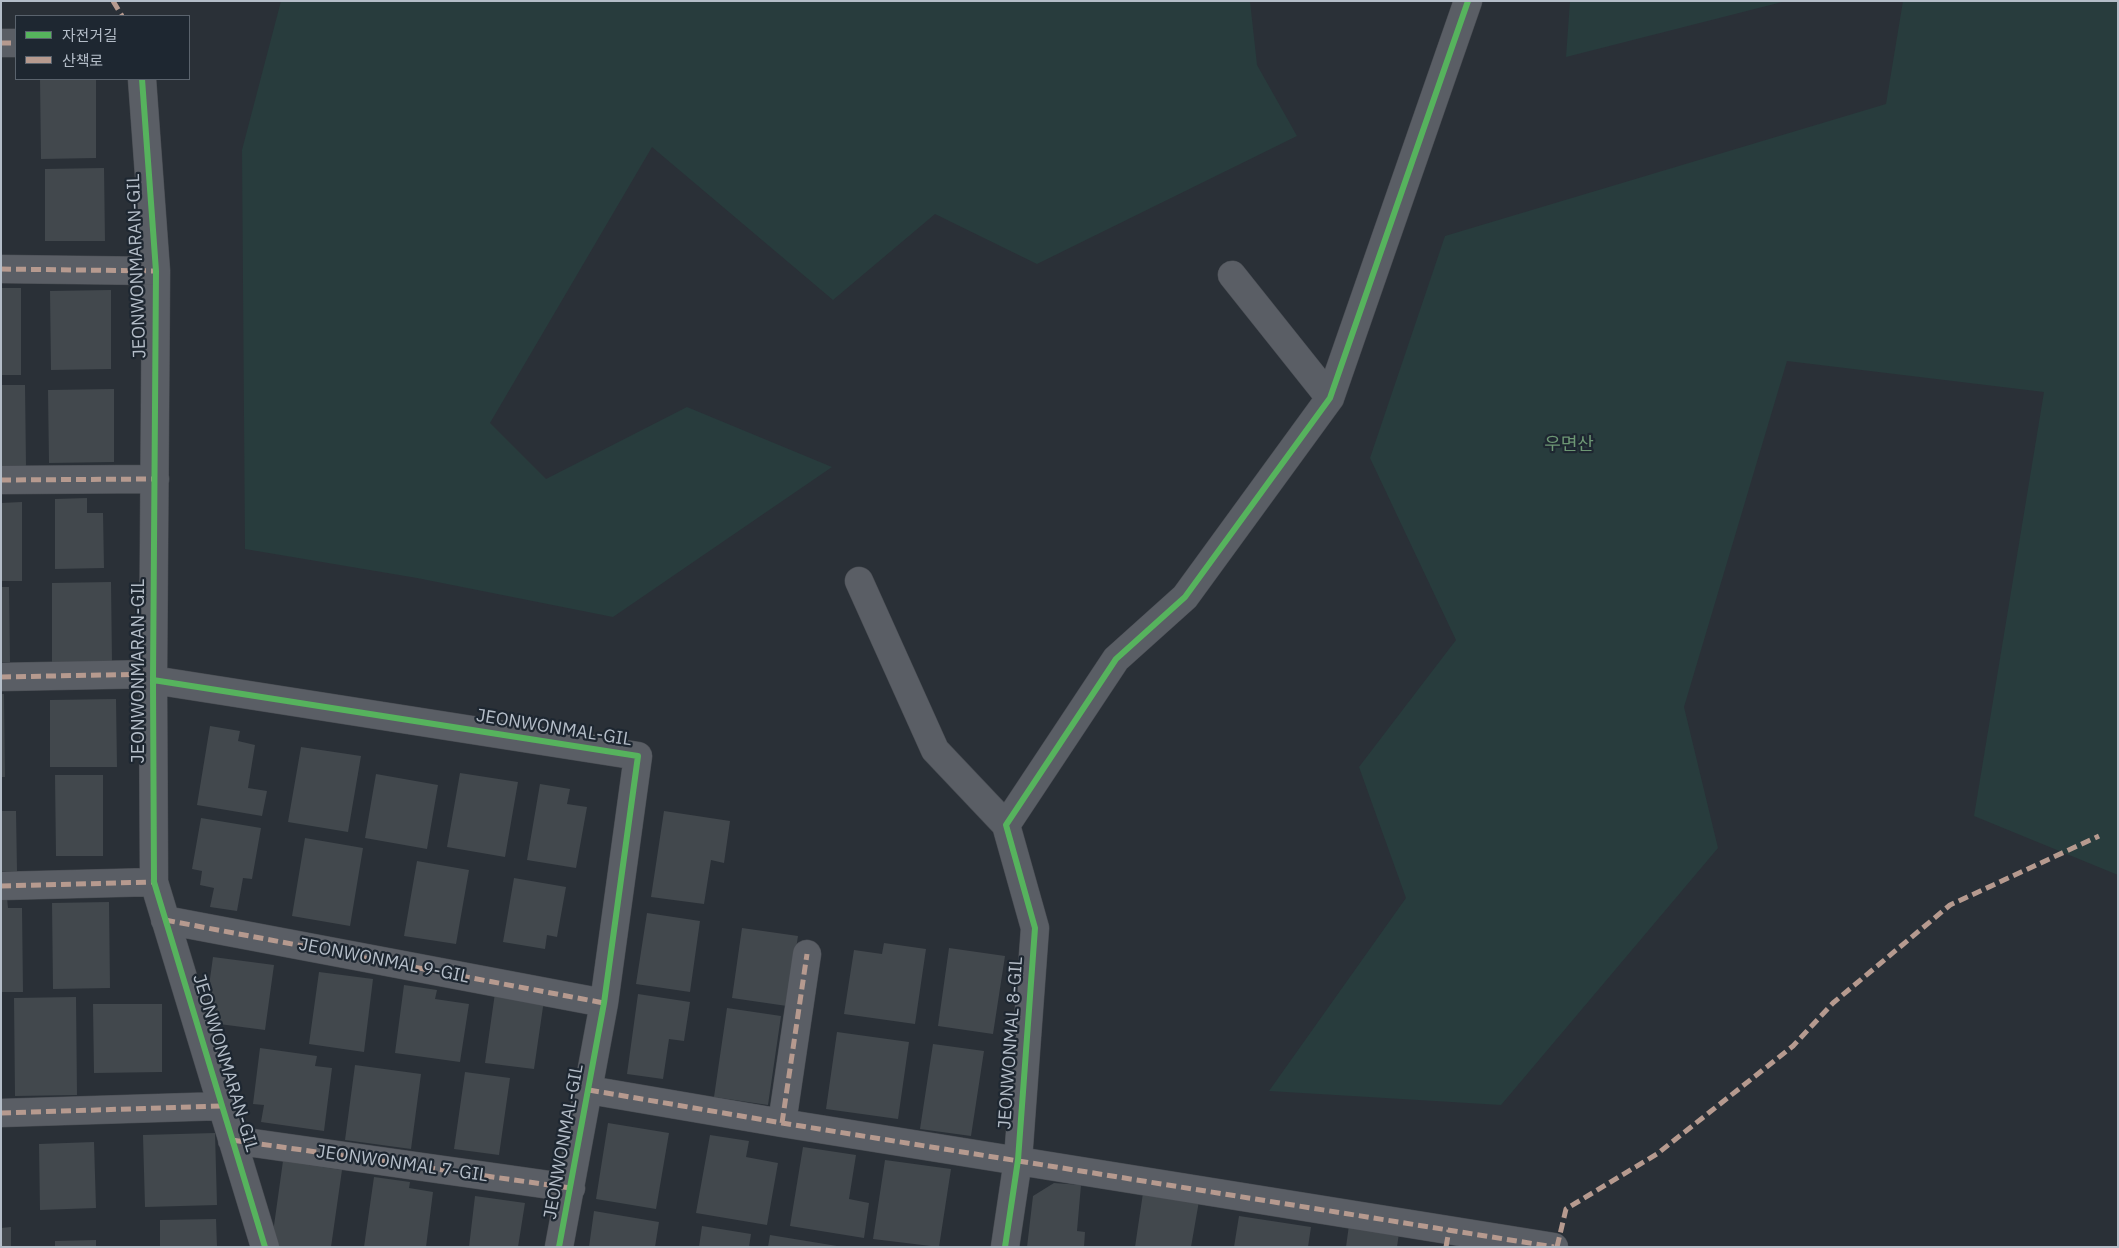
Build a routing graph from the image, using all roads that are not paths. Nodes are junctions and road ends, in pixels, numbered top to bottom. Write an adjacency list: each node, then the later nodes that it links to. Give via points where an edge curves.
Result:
1 (1468, 1): 8 (street)
2 (1, 43): 3 (street)
3 (15, 43)
4 (142, 80): 6 (street, JEONWONMARAN-GIL)
5 (1, 269): 6 (street)
6 (156, 271): 9 (street, JEONWONMARAN-GIL)
7 (1232, 275): 8 (street)
8 (1330, 398): 14 (street, via 1185,597 1116,659)
9 (155, 479): 10 (street); 13 (street, JEONWONMARAN-GIL)
10 (1, 480)
11 (859, 581): 14 (street, via 934,750)
12 (1, 677): 13 (street)
13 (153, 677): 15 (street, JEONWONMARAN-GIL); 19 (street, JEONWONMAL-GIL, via 638,756)
14 (1006, 825): 25 (street, JEONWONMAL 8-GIL, via 1035,928)
15 (154, 882): 16 (street); 17 (street, JEONWONMARAN-GIL)
16 (1, 886)
17 (165, 920): 19 (street, JEONWONMAL 9-GIL); 21 (street, JEONWONMARAN-GIL)
18 (807, 954): 23 (street)
19 (604, 1003): 20 (street, JEONWONMAL-GIL)
20 (588, 1090): 23 (street); 26 (street, JEONWONMAL-GIL)
21 (222, 1106): 22 (street); 24 (street, JEONWONMARAN-GIL)
22 (1, 1113)
23 (782, 1123): 25 (street)
24 (232, 1140): 26 (street, JEONWONMAL 7-GIL); 28 (street, JEONWONMARAN-GIL)
25 (1018, 1160): 27 (street); 30 (street, JEONWONMAL 8-GIL)
26 (571, 1188): 29 (street, JEONWONMAL-GIL)
27 (1447, 1238): 31 (street)
28 (265, 1247)
29 (559, 1247)
30 (1005, 1247)
31 (1554, 1247)

